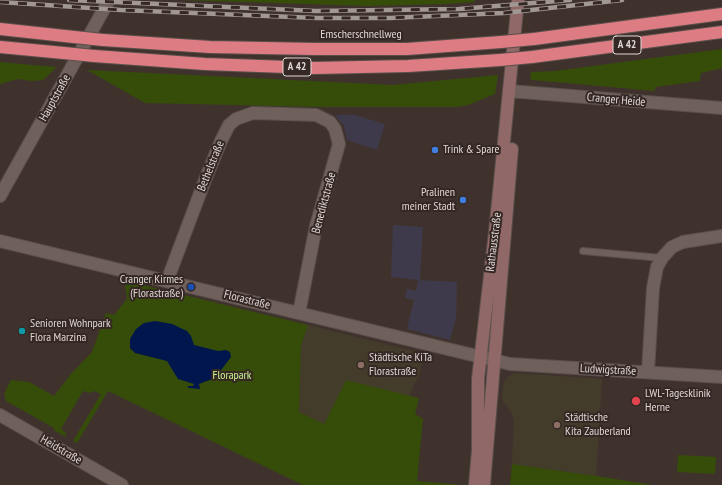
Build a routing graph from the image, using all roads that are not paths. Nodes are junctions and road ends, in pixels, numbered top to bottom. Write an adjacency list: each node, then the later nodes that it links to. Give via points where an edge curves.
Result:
1 (109, 0): 11 (street, Hauptstraße)
2 (518, 0): 8 (street, Rathausstraße)
3 (525, 0): 8 (street, Rathausstraße)
4 (722, 14): 5 (highway, Emscherschnellweg / A 42, bridge, via 534,39 407,49 217,47 103,40)
5 (0, 29)
6 (722, 32): 7 (highway, A 42, bridge, via 500,60 408,66 314,68 206,64)
7 (0, 47)
8 (514, 91): 9 (street, Cranger Heide); 18 (street, Rathausstraße); 19 (street, Rathausstraße)
9 (722, 108)
10 (304, 113): 16 (street, Bethelstraße, via 253,113 236,119 229,125 220,141); 17 (street, Benediktstraße, via 316,115 330,122 339,144 316,226)
11 (0, 196)
12 (722, 236): 15 (street, via 683,242 668,250)
13 (0, 241): 16 (street, Florastraße)
14 (583, 251): 15 (lane)
15 (662, 258): 20 (street, via 652,288)
16 (167, 281): 17 (street, Florastraße)
17 (299, 313): 18 (street, Florastraße)
18 (480, 357): 19 (street, Florastraße); 24 (street, Rathausstraße)
19 (494, 360): 20 (street, Ludwigstraße, via 510,364); 25 (street, Rathausstraße)
20 (648, 372): 21 (street, Ludwigstraße)
21 (722, 377)
22 (0, 415): 23 (street, Heidstraße)
23 (122, 485)
24 (475, 485)
25 (484, 485)

